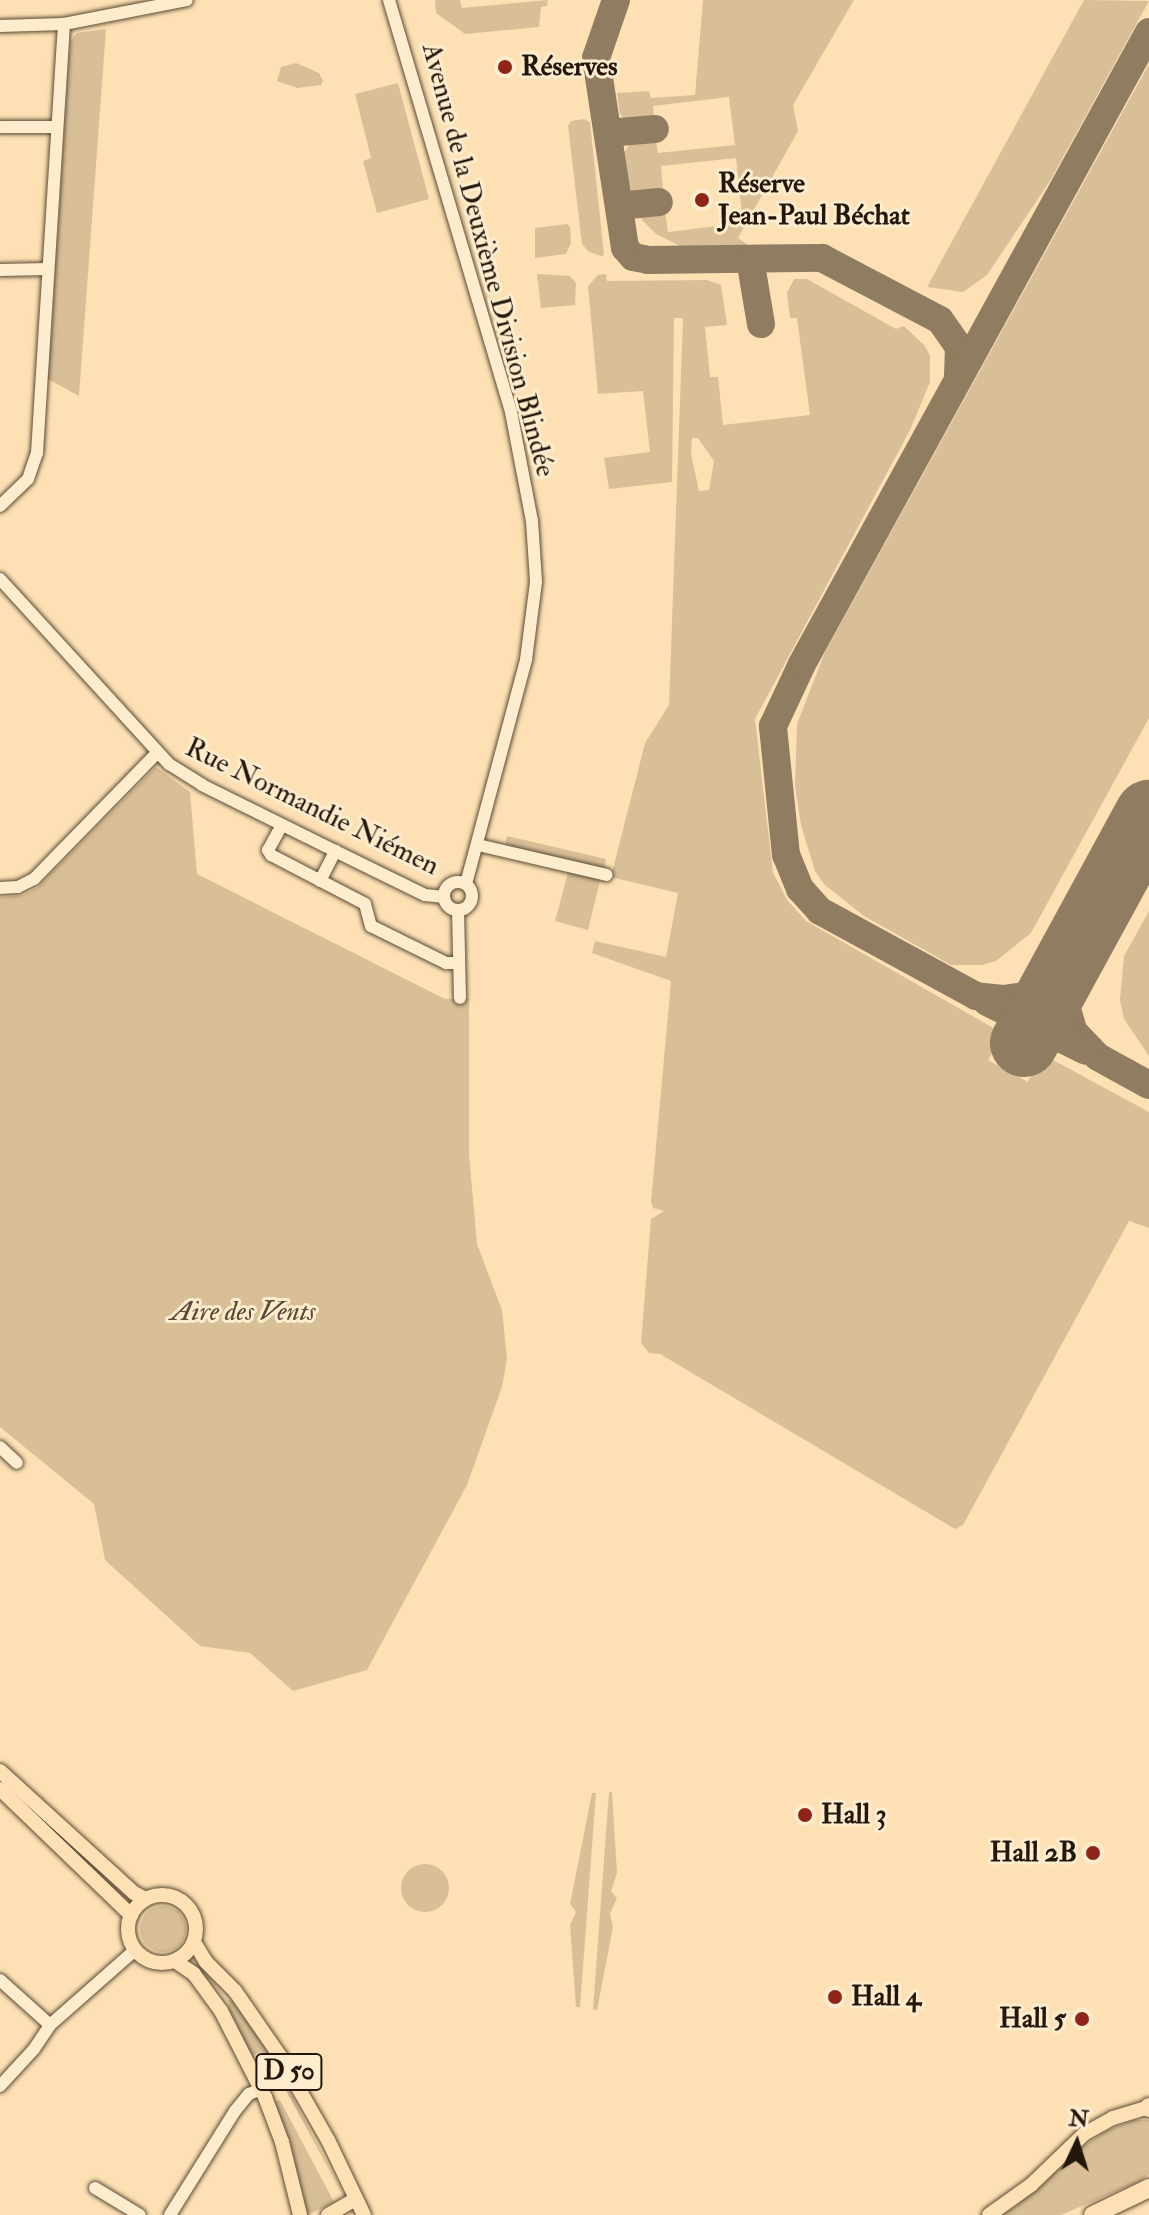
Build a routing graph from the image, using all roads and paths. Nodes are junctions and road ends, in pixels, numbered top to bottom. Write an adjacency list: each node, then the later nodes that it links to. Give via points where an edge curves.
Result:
1 (104, 0): 4 (street)
2 (187, 0): 4 (street)
3 (389, 0): 15 (street, Avenue de la Deuxième Division Blindée, via 511,412 532,521 536,582 526,660)
4 (105, 15): 5 (street)
5 (64, 24): 6 (street); 8 (street)
6 (0, 26)
7 (0, 127): 8 (street)
8 (56, 127): 9 (street)
9 (48, 269): 10 (street); 11 (street, via 37,453 28,479)
10 (0, 270)
11 (0, 506)
12 (0, 579): 13 (street, Rue Normandie Niémen)
13 (156, 754): 14 (street, Rue Normandie Niémen, via 202,785); 20 (street, via 34,879)
14 (282, 825): 16 (street, Rue Normandie Niémen); 18 (street, via 268,850 271,855)
15 (478, 845): 17 (street); 19 (street, Avenue de la Deuxième Division Blindée)
16 (335, 851): 18 (street); 21 (street, Rue Normandie Niémen, via 425,895)
17 (607, 875)
18 (320, 881): 23 (street, via 365,904 371,926 446,963)
19 (466, 884): 21 (street, via 453,883); 22 (street, via 471,901)
20 (0, 888)
21 (444, 897): 22 (street)
22 (458, 910): 23 (street)
23 (459, 963): 24 (street)
24 (460, 998)
25 (0, 1447): 26 (street)
26 (17, 1463)
27 (0, 1771): 29 (main road)
28 (0, 1789): 30 (main road)
29 (146, 1899): 30 (main road); 31 (main road, via 167,1895 182,1901 196,1922)
30 (131, 1915): 32 (main road, via 129,1936)
31 (194, 1942): 33 (main road); 41 (main road, D 50, via 280,2056)
32 (135, 1950): 33 (main road, via 151,1961); 35 (street)
33 (175, 1961): 37 (main road, D 50, via 194,1974 221,2011)
34 (0, 1980): 35 (street)
35 (50, 2025): 36 (street)
36 (0, 2086)
37 (261, 2089): 43 (street, via 235,2111); 44 (main road, D 50, via 282,2142)
38 (1149, 2107): 47 (main road, via 1084,2134 1031,2185)
39 (95, 2188): 42 (street)
40 (1149, 2188): 48 (highway)
41 (356, 2199): 45 (main road); 46 (main road, D 50)
42 (140, 2215)
43 (170, 2215)
44 (300, 2215)
45 (328, 2215)
46 (364, 2215)
47 (989, 2215)
48 (1093, 2215)

